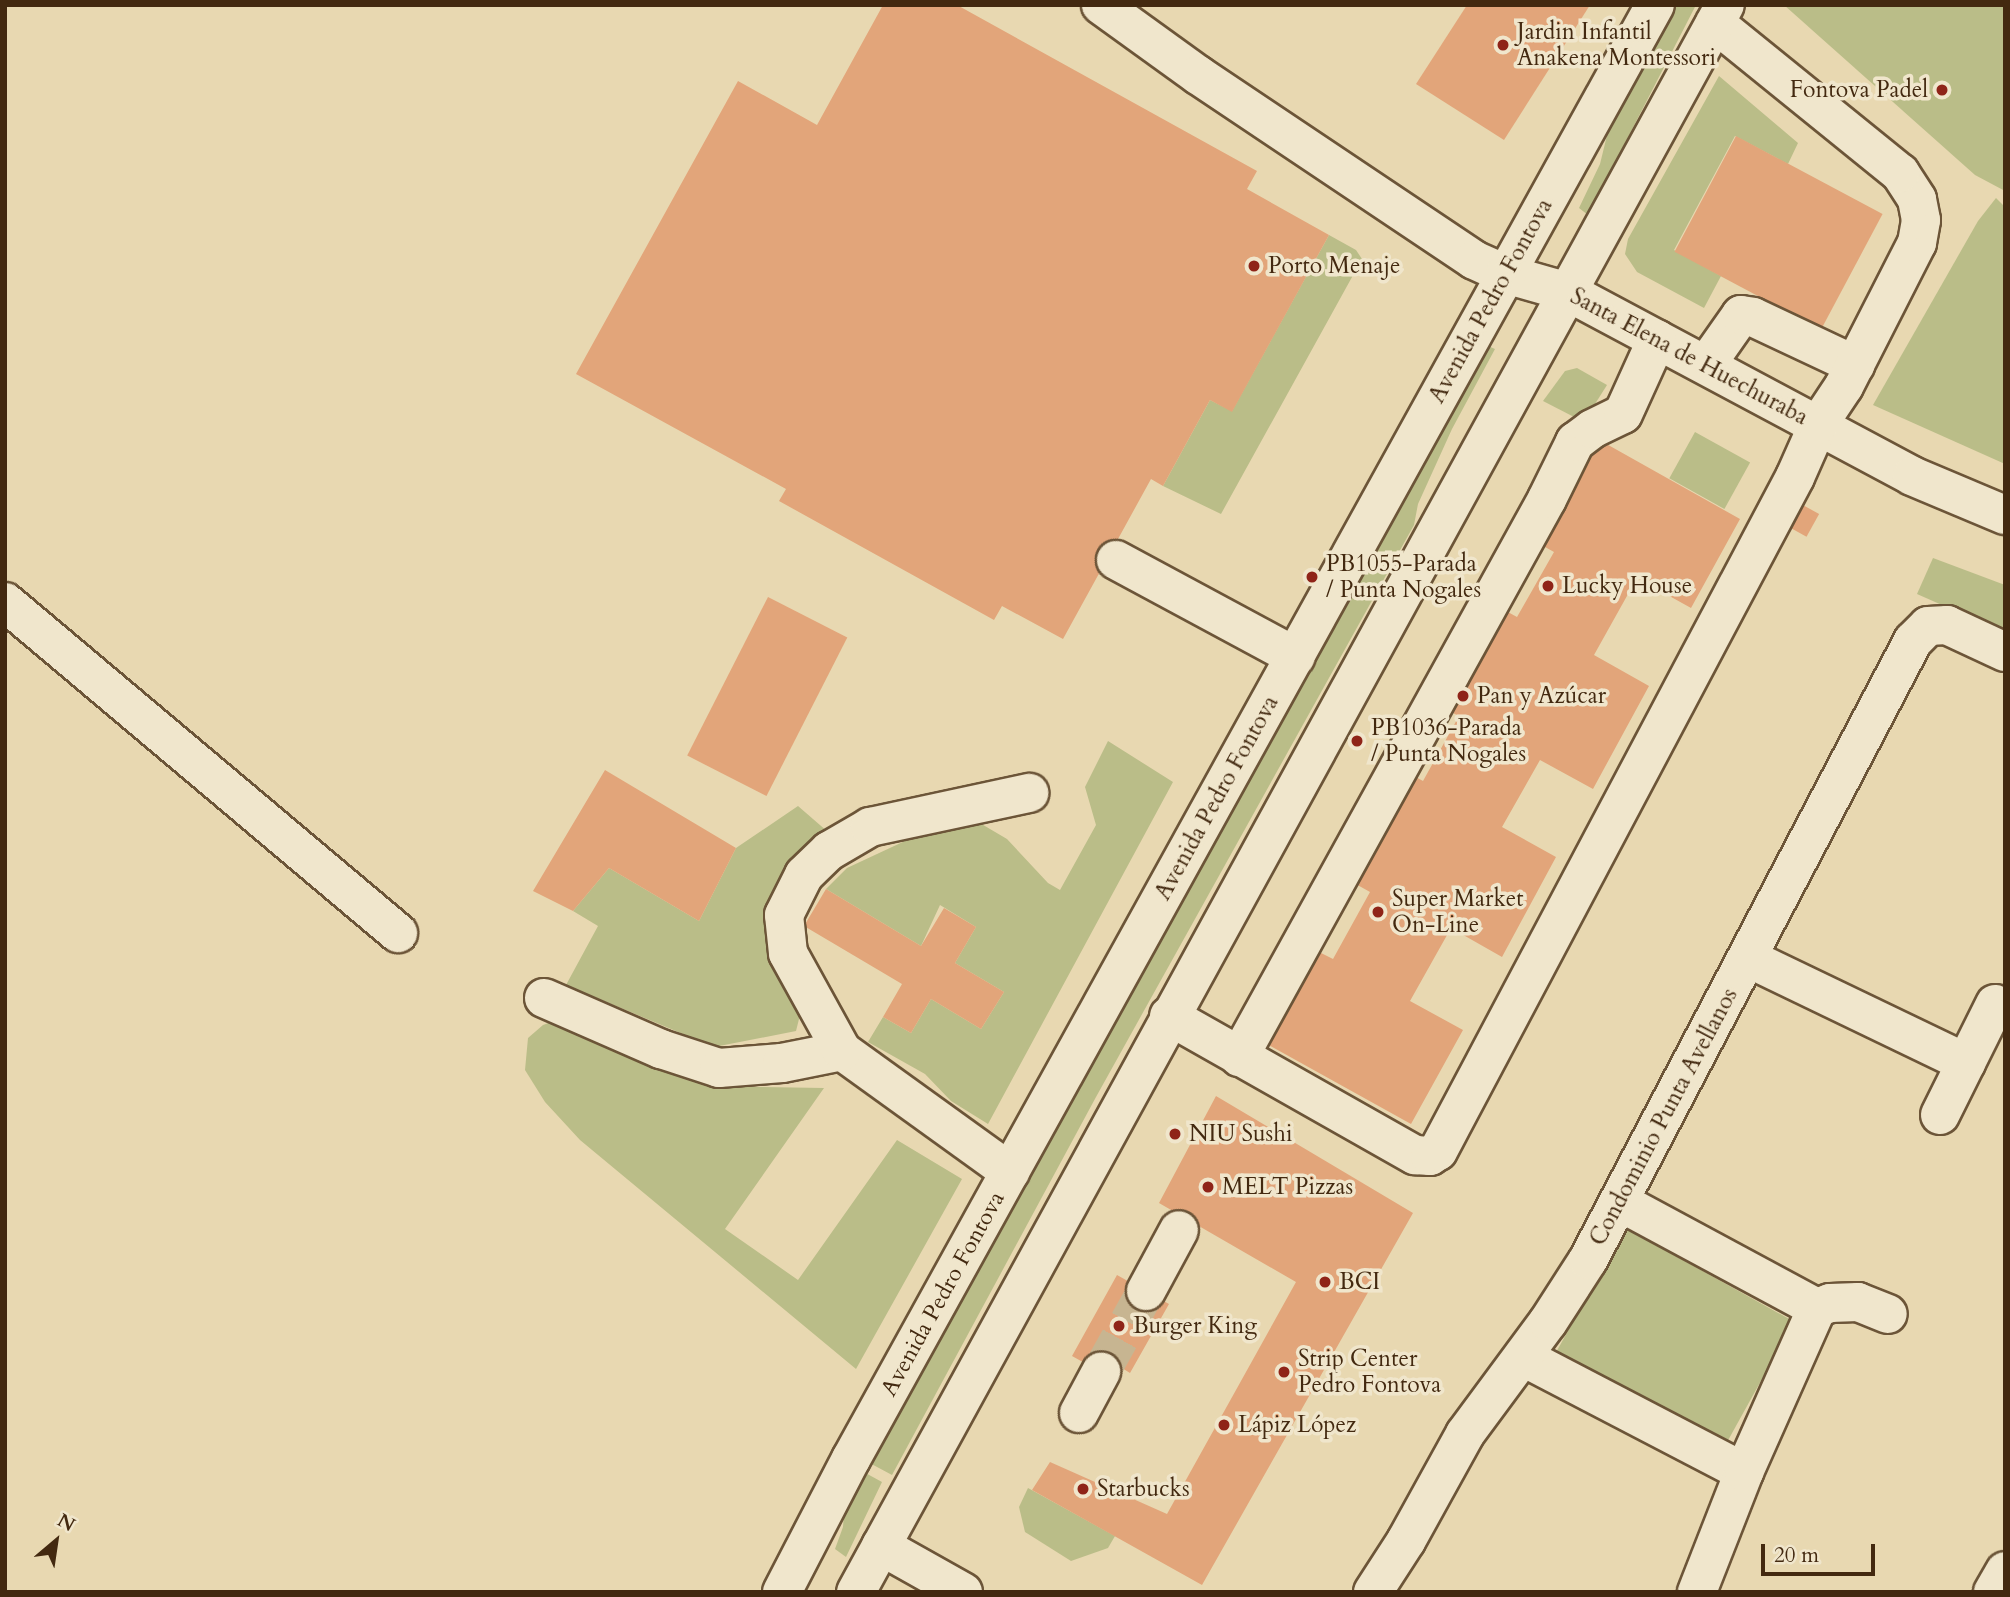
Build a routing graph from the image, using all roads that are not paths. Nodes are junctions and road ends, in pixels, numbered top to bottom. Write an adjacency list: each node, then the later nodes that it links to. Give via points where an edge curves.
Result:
1 (1101, 5): 4 (street, Santa Elena de Huechuraba, via 1460,251)
2 (1655, 5): 4 (street, Avenida Pedro Fontova)
3 (1720, 14): 5 (street); 8 (street, via 1900,173 1917,200 1921,220 1917,243)
4 (1506, 274): 5 (street, Santa Elena de Huechuraba); 14 (street, Avenida Pedro Fontova)
5 (1568, 292): 6 (street, Santa Elena de Huechuraba); 20 (street)
6 (1657, 339): 7 (street, Santa Elena de Huechuraba); 22 (street, via 1623,414 1575,442)
7 (1706, 365): 8 (street, via 1741,315); 9 (street, Santa Elena de Huechuraba)
8 (1855, 365): 9 (street)
9 (1818, 425): 10 (street, Santa Elena de Huechuraba, via 1912,476); 22 (street, via 1795,477 1438,1151 1415,1156)
10 (2005, 514)
11 (1115, 560): 14 (street)
12 (5, 602): 16 (street)
13 (2005, 652): 17 (street, Condominio Punta Avellanos, via 1947,625 1928,626 1913,641)
14 (1296, 657): 25 (street, Avenida Pedro Fontova)
15 (1028, 793): 21 (street, via 870,827 829,851 804,875 784,915 788,953)
16 (398, 933)
17 (1748, 958): 23 (street); 26 (street, Condominio Punta Avellanos)
18 (544, 998): 21 (street, via 660,1049 719,1068 782,1063)
19 (1995, 1004): 23 (street)
20 (1169, 1016): 22 (street); 35 (street)
21 (842, 1051): 25 (street)
22 (1239, 1057)
23 (1966, 1063): 24 (street)
24 (1940, 1115)
25 (1010, 1172): 36 (street, Avenida Pedro Fontova)
26 (1620, 1202): 29 (street); 31 (street, Condominio Punta Avellanos, via 1573,1285)
27 (1180, 1230): 28 (street)
28 (1146, 1292)
29 (1817, 1308): 30 (street, via 1858,1302); 34 (street)
30 (1888, 1314)
31 (1523, 1357): 34 (street); 39 (street, Condominio Punta Avellanos, via 1465,1434)
32 (1101, 1372): 33 (street)
33 (1079, 1413)
34 (1744, 1472): 40 (street)
35 (881, 1546): 37 (street); 38 (street)
36 (782, 1592)
37 (856, 1592)
38 (963, 1592)
39 (1373, 1592)
40 (1697, 1592)

